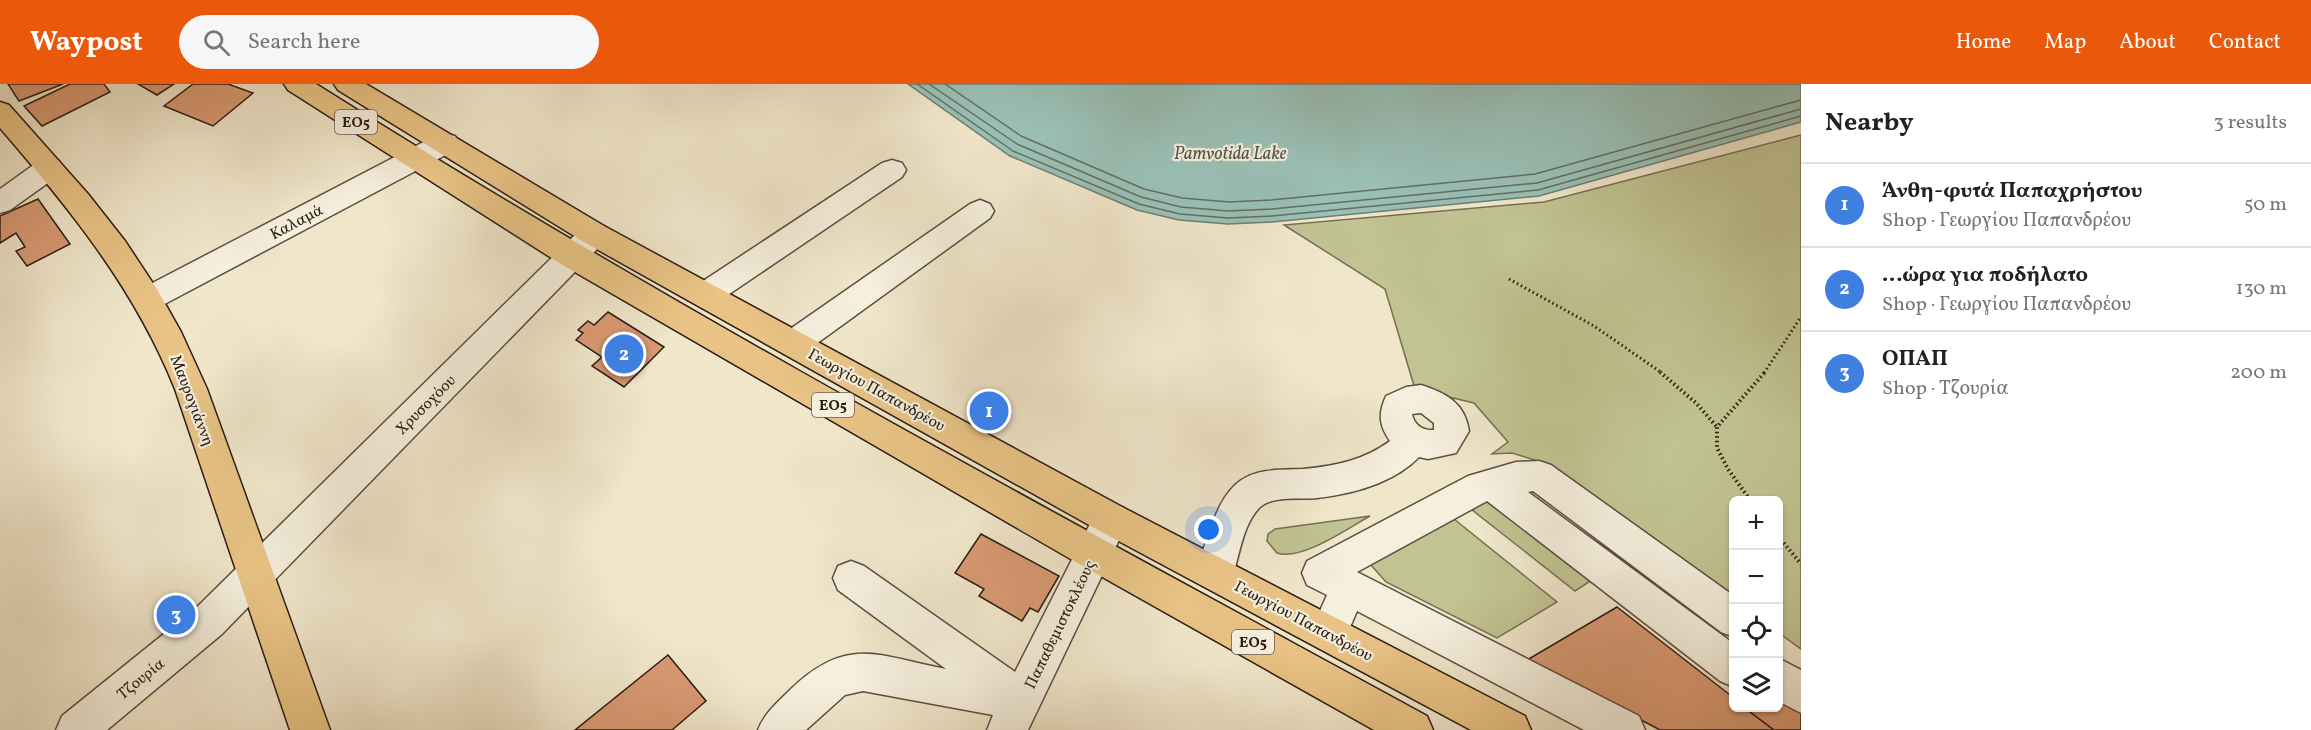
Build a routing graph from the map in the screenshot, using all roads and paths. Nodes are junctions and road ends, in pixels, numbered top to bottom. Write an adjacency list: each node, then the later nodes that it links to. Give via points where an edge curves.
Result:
1 (297, 84): 5 (main road, Γεωργίου Παπανδρέου / ΕΟ5)
2 (347, 84): 4 (main road, Γεωργίου Παπανδρέου / ΕΟ5)
3 (0, 111): 6 (main road, Μαυρογιάννη)
4 (445, 144): 5 (street, Καλαμά); 10 (main road, Γεωργίου Παπανδρέου / ΕΟ5)
5 (414, 159): 10 (main road, Γεωργίου Παπανδρέου / ΕΟ5); 13 (street, Καλαμά)
6 (49, 168): 8 (street); 13 (main road, Μαυρογιάννη)
7 (892, 170): 12 (street)
8 (0, 203)
9 (980, 212): 15 (street)
10 (583, 245): 12 (main road, Γεωργίου Παπανδρέου / ΕΟ5); 22 (main road, Γεωργίου Παπανδρέου / ΕΟ5); 25 (street, Χρυσοχόου)
11 (1509, 279): 16 (path, via 1574,313 1632,351 1699,405)
12 (705, 295): 15 (main road, Γεωργίου Παπανδρέου / ΕΟ5)
13 (148, 299): 25 (main road, Μαυρογιάννη, via 191,389)
14 (1801, 317): 16 (path, via 1773,365)
15 (794, 344): 20 (main road, Γεωργίου Παπανδρέου / ΕΟ5)
16 (1717, 427): 19 (path, via 1717,448)
17 (1413, 440): 24 (street, via 1389,460 1357,474 1317,483 1270,485 1251,493 1230,524)
18 (1503, 480): 27 (street, via 1449,502 1320,573); 28 (street, via 1544,478); 30 (street); 32 (street)
19 (1747, 496)
20 (1111, 519): 22 (street, Παπαθεμιστοκλέους); 24 (main road, Γεωργίου Παπανδρέου / ΕΟ5)
21 (1783, 541): 23 (path)
22 (1094, 553): 37 (street, Παπαθεμιστοκλέους); 42 (main road, Γεωργίου Παπανδρέου / ΕΟ5)
23 (1801, 564)
24 (1216, 573): 29 (main road, Γεωργίου Παπανδρέου / ΕΟ5)
25 (256, 574): 39 (street, Τζουρία, via 208,621); 40 (main road, Μαυρογιάννη)
26 (851, 578): 37 (street)
27 (1349, 586): 29 (street); 44 (street)
28 (1729, 615)
29 (1329, 633): 43 (main road, Γεωργίου Παπανδρέου / ΕΟ5)
30 (1729, 639)
31 (1783, 655): 33 (street)
32 (1729, 664)
33 (1801, 669)
34 (1783, 680): 35 (street)
35 (1801, 694)
36 (1783, 705): 38 (street)
37 (1014, 715): 41 (street, via 942,687 854,672 823,687)
38 (1801, 720)
39 (76, 730)
40 (310, 730)
41 (778, 730)
42 (1413, 730)
43 (1511, 730)
44 (1625, 730)

